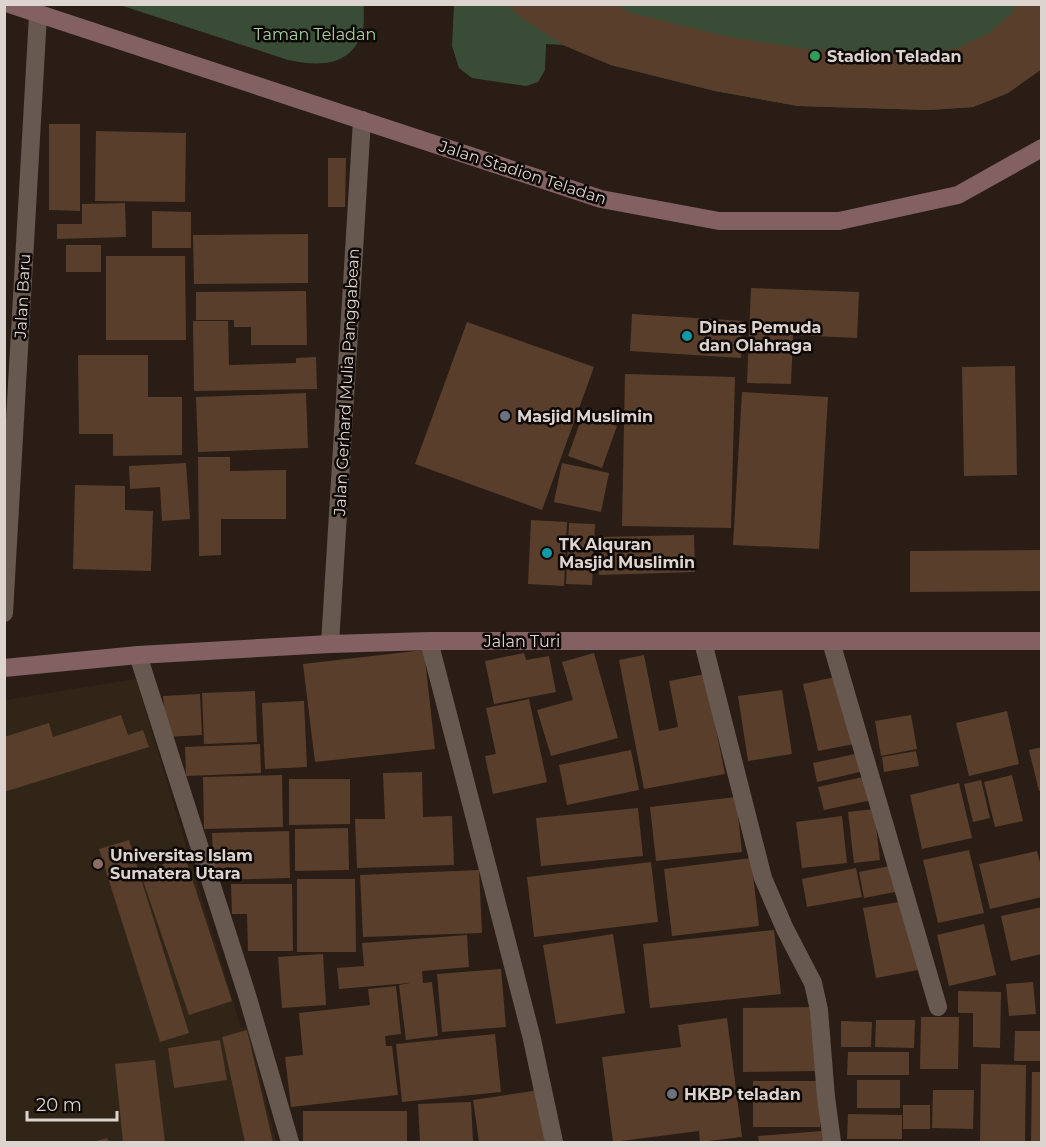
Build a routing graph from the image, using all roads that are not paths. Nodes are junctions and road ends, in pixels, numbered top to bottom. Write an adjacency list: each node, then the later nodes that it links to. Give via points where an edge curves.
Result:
1 (9, 4): 2 (street, Jalan Stadion Teladan)
2 (38, 15): 3 (street, Jalan Stadion Teladan); 5 (street, Jalan Baru)
3 (362, 120): 4 (street, Jalan Stadion Teladan, via 601,199 719,222 840,221 958,195); 10 (street, Jalan Gerhard Mulia Panggabean)
4 (1041, 148)
5 (4, 613)
6 (429, 641): 8 (street, Jalan Turi); 10 (street, Jalan Turi); 15 (street, via 532,1039)
7 (1041, 641): 9 (street, Jalan Turi)
8 (703, 642): 9 (street, Jalan Turi); 16 (street, via 763,878 813,983)
9 (831, 642): 13 (street)
10 (330, 644): 11 (street, Jalan Turi)
11 (138, 655): 12 (street, Jalan Turi); 14 (street)
12 (4, 668)
13 (938, 1007)
14 (290, 1143)
15 (554, 1143)
16 (832, 1143)

